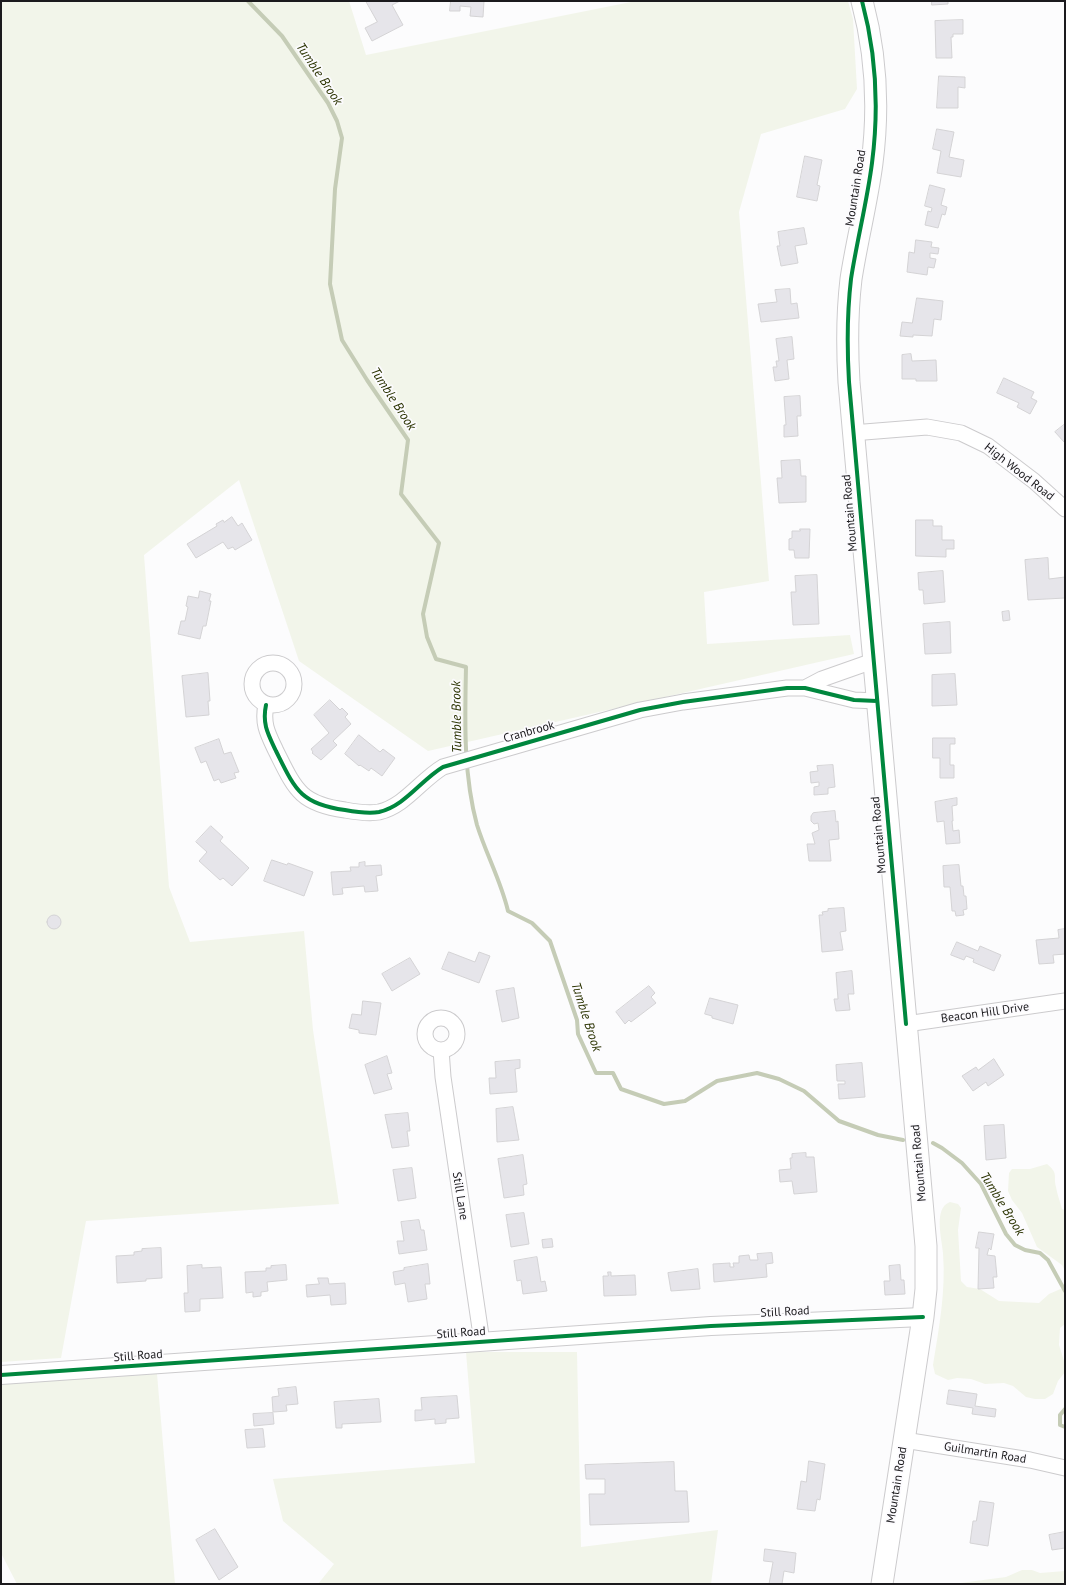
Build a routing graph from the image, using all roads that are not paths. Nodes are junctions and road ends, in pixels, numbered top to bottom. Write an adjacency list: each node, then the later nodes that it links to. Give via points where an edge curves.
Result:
1 (862, 1): 2 (main road, Mountain Road, via 872,46 875,124 872,163 851,281 847,350)
2 (852, 433): 3 (street, High Wood Road, via 927,428 961,433 988,446 1034,480); 4 (main road, Mountain Road)
3 (1065, 509)
4 (873, 661): 5 (street, Cranbrook, via 822,679); 6 (main road, Mountain Road)
5 (805, 688): 6 (street, Cranbrook, via 854,700); 7 (street, Cranbrook, via 787,688 640,710 454,764 433,773 407,797 388,809 365,813 329,808 309,800 291,781 263,717)
6 (877, 701): 9 (main road, Mountain Road)
7 (266, 705)
8 (1065, 1001): 9 (street, Beacon Hill Drive)
9 (906, 1024): 11 (main road, Mountain Road, via 926,1246)
10 (440, 1050): 12 (street, Still Lane)
11 (923, 1317): 12 (street, Still Road, via 711,1326); 14 (main road, Mountain Road)
12 (482, 1342): 13 (street, Still Road)
13 (1, 1375)
14 (904, 1440): 15 (street, Guilmartin Road); 16 (main road, Mountain Road)
15 (1065, 1468)
16 (882, 1584)

